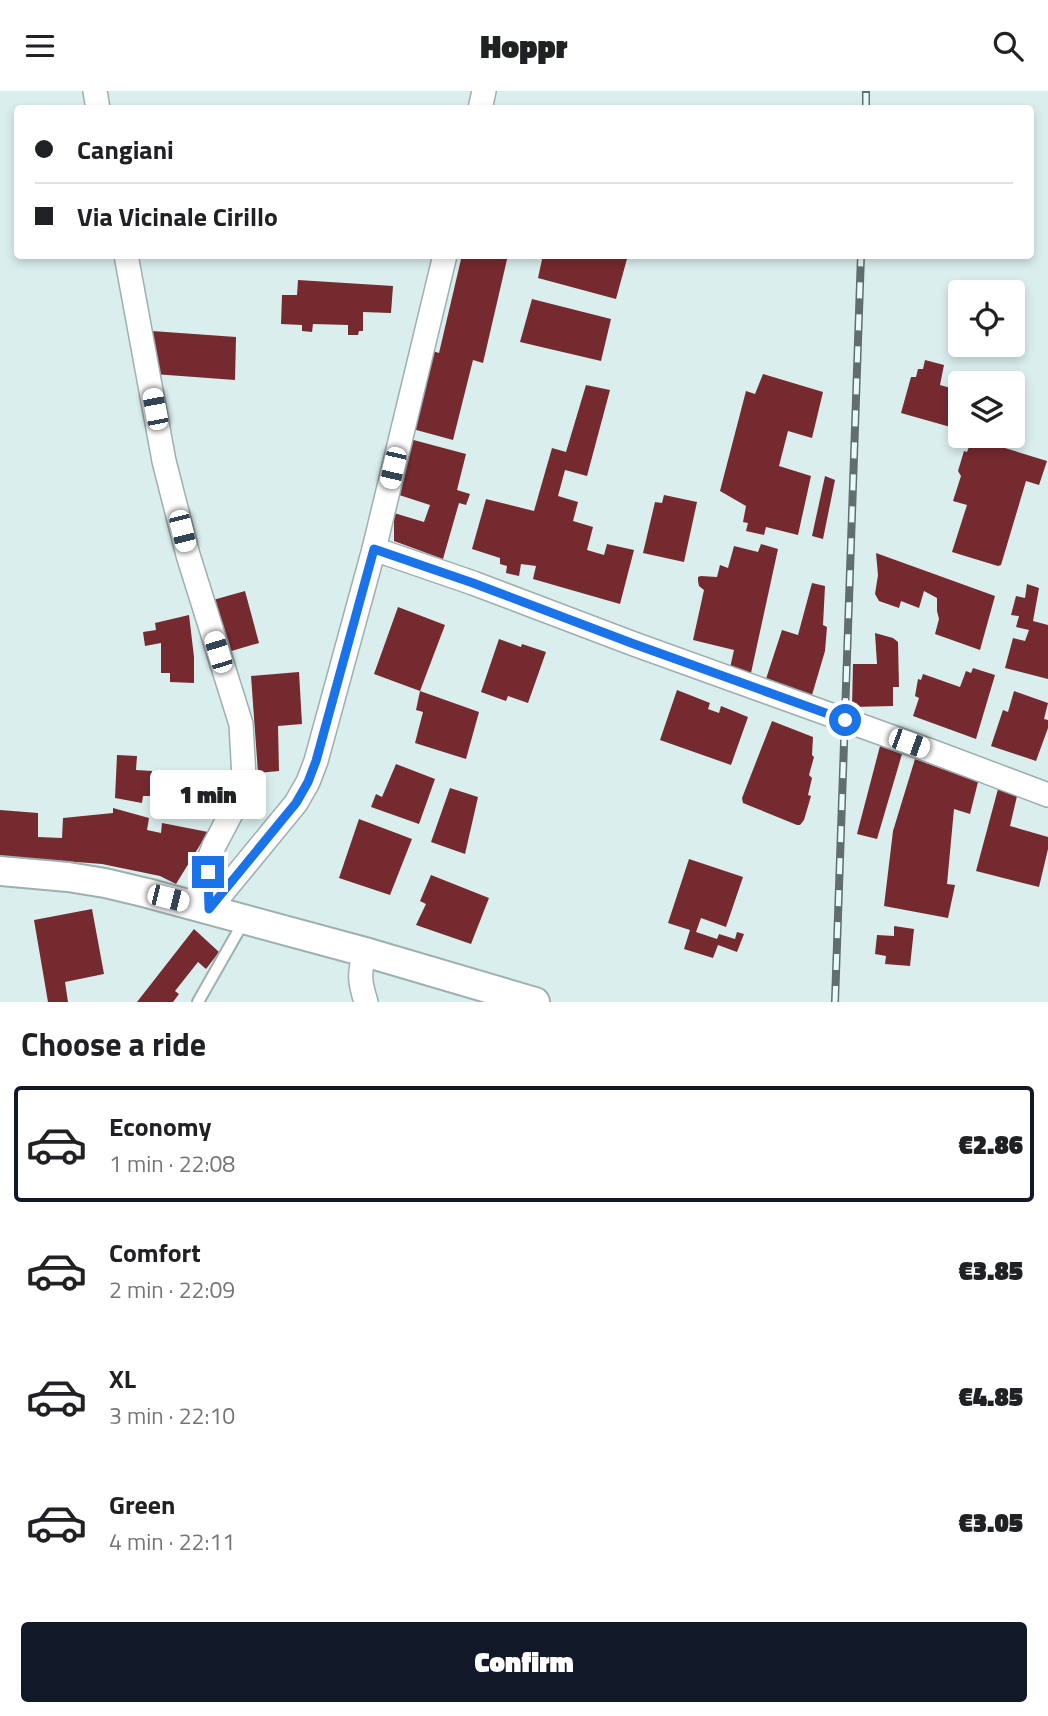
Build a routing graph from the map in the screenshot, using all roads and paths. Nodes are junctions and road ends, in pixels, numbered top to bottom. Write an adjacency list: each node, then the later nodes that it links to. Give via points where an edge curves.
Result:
1 (127, 259): 6 (street, via 164,461 241,724 244,778 209,859)
2 (444, 259): 3 (street)
3 (374, 549): 4 (street); 6 (street, via 308,782)
4 (1048, 795)
5 (0, 871): 6 (street, via 105,883)
6 (209, 909): 7 (street)
7 (245, 918): 8 (street); 9 (lane)
8 (365, 951): 10 (street, via 360,984); 11 (street)
9 (198, 1002)
10 (366, 1002)
11 (535, 1002)

